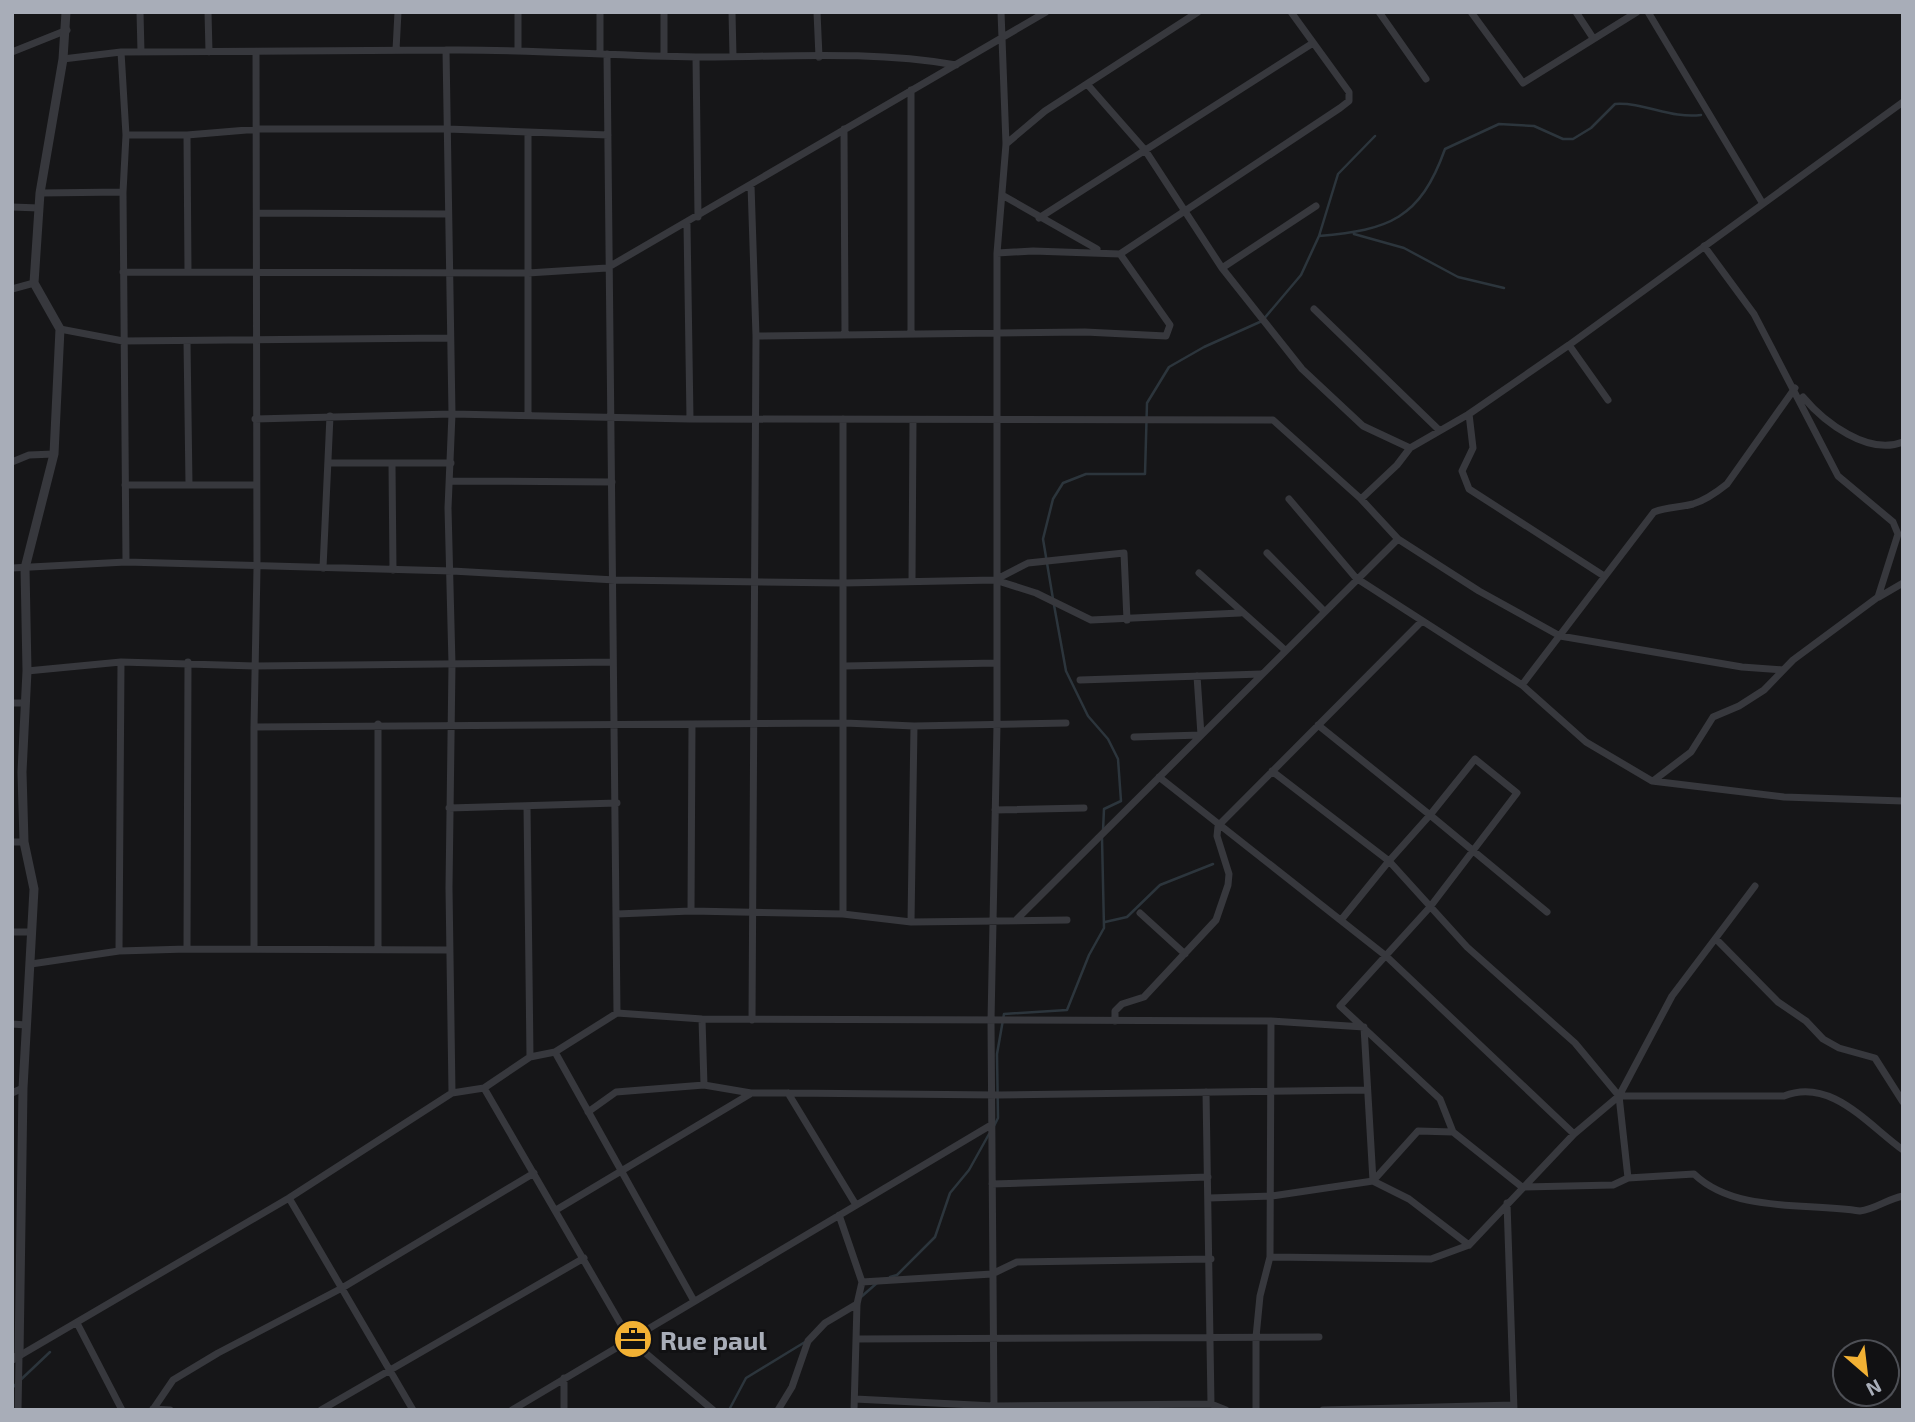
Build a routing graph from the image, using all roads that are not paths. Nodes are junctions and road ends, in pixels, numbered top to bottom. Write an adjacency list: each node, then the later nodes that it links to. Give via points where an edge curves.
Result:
1 (66, 12): 19 (street)
2 (140, 12): 28 (street)
3 (208, 12): 29 (street)
4 (398, 12): 24 (street)
5 (518, 12): 23 (street)
6 (600, 12): 31 (street)
7 (664, 12): 32 (street)
8 (732, 12): 33 (street)
9 (817, 12): 35 (street)
10 (1001, 12): 21 (street)
11 (1046, 12): 21 (street)
12 (1198, 12): 39 (street)
13 (1291, 12): 22 (street)
14 (1379, 12): 38 (street)
15 (1471, 12): 20 (street, via 1523,83)
16 (1576, 12): 20 (street)
17 (1637, 12): 20 (street)
18 (1648, 12): 55 (street)
19 (66, 30): 26 (street); 36 (street)
20 (1593, 38)
21 (1001, 40): 37 (street); 49 (street)
22 (1313, 43): 50 (street); 59 (street, via 1344,84 1349,101)
23 (518, 49): 25 (street); 31 (street)
24 (396, 50): 25 (street); 30 (street)
25 (446, 50): 43 (street)
26 (12, 52)
27 (121, 52): 28 (street); 36 (street); 46 (street)
28 (141, 52): 29 (street)
29 (209, 52): 30 (street)
30 (256, 52): 42 (street)
31 (604, 53): 32 (street); 48 (street)
32 (664, 56): 34 (street)
33 (733, 56): 34 (street); 35 (street)
34 (696, 57): 62 (street)
35 (819, 57): 37 (street, via 895,56)
36 (63, 59): 53 (street)
37 (956, 65): 40 (street)
38 (1426, 79)
39 (1087, 84): 49 (street); 50 (street)
40 (911, 90): 44 (street); 81 (street)
41 (1903, 102): 55 (street)
42 (258, 129): 43 (street); 47 (street); 60 (street)
43 (447, 129): 45 (street); 61 (street)
44 (844, 129): 51 (street); 82 (street)
45 (528, 132): 48 (street); 75 (street)
46 (126, 135): 47 (street); 52 (street)
47 (187, 135): 72 (street)
48 (608, 135): 69 (street)
49 (1006, 144): 54 (street)
50 (1145, 150): 59 (street); 63 (street)
51 (751, 185): 62 (street); 83 (street)
52 (123, 192): 53 (street); 71 (street)
53 (40, 193): 58 (street)
54 (1002, 195): 63 (street); 67 (street)
55 (1763, 204): 65 (street)
56 (1316, 206): 70 (street)
57 (12, 207): 58 (street)
58 (39, 208): 76 (street)
59 (1186, 211): 68 (street); 70 (street)
60 (257, 213): 61 (street); 73 (street)
61 (448, 214): 74 (street)
62 (698, 217): 64 (street)
63 (1039, 218): 66 (street)
64 (687, 224): 69 (street); 97 (street)
65 (1704, 246): 88 (street); 89 (street, via 1754,314)
66 (1101, 251): 67 (street); 68 (street)
67 (997, 253): 80 (street)
68 (1120, 254): 80 (street, via 1170,325 1166,335)
69 (607, 268): 75 (street); 95 (street)
70 (1222, 268): 104 (street, via 1302,369 1363,426)
71 (123, 272): 72 (street); 86 (street)
72 (188, 272): 73 (street)
73 (257, 272): 74 (street); 85 (street)
74 (449, 273): 75 (street); 84 (street)
75 (528, 273): 93 (street)
76 (34, 284): 77 (street); 79 (street)
77 (12, 289)
78 (1314, 309): 102 (street)
79 (60, 330): 86 (street); 105 (street)
80 (998, 333): 81 (street); 101 (street)
81 (911, 334): 82 (street)
82 (845, 335): 83 (street)
83 (756, 336): 98 (street)
84 (449, 338): 85 (street); 91 (street)
85 (256, 339): 87 (street); 96 (street)
86 (123, 341): 87 (street); 112 (street)
87 (187, 341): 113 (street)
88 (1569, 345): 90 (street); 92 (street)
89 (1794, 386): 103 (street, via 1817,414 1857,439 1885,446); 127 (street, via 1727,484 1691,505 1671,505 1654,512); 135 (street, via 1839,476 1893,522 1898,534)
90 (1608, 400)
91 (452, 414): 93 (street); 94 (street); 108 (street)
92 (1469, 414): 102 (street); 127 (street, via 1473,448 1462,471 1469,489)
93 (528, 415): 95 (street)
94 (330, 416): 96 (street); 107 (street)
95 (612, 417): 97 (street); 111 (street)
96 (255, 419): 114 (street)
97 (691, 419): 98 (street)
98 (756, 419): 99 (street); 131 (street)
99 (843, 419): 100 (street); 133 (street)
100 (913, 420): 101 (street); 132 (street)
101 (997, 420): 116 (street, via 1273,420); 130 (street)
102 (1439, 430): 104 (street)
103 (1903, 442)
104 (1410, 448): 116 (street)
105 (54, 454): 106 (street, via 29,455); 121 (street)
106 (12, 462)
107 (328, 463): 109 (street); 123 (street)
108 (451, 463): 109 (street); 110 (street)
109 (392, 464): 124 (street)
110 (450, 481): 111 (street); 125 (street)
111 (612, 482): 129 (street)
112 (125, 485): 113 (street); 119 (street)
113 (189, 485): 114 (street)
114 (255, 485): 122 (street)
115 (1289, 499): 128 (street)
116 (1361, 499): 117 (street)
117 (1398, 539): 128 (street); 140 (street)
118 (1267, 553): 136 (street)
119 (126, 562): 121 (street); 122 (street)
120 (12, 568): 121 (street)
121 (25, 568): 150 (street)
122 (257, 568): 123 (street); 147 (street)
123 (323, 568): 124 (street)
124 (393, 570): 125 (street)
125 (452, 571): 129 (street); 146 (street)
126 (1199, 573): 137 (street)
127 (1604, 576): 140 (street)
128 (1356, 578): 136 (street); 139 (street)
129 (615, 580): 131 (street); 144 (street)
130 (995, 580): 132 (street); 138 (street, via 1036,593 1080,617); 138 (street, via 1028,563 1124,553); 145 (street)
131 (756, 581): 133 (street); 164 (street)
132 (912, 581): 133 (street)
133 (843, 583): 148 (street)
134 (1903, 583): 135 (street)
135 (1878, 597): 149 (street)
136 (1324, 611): 141 (street)
137 (1240, 613): 138 (street); 141 (street)
138 (1127, 620)
139 (1421, 622): 154 (street); 162 (street)
140 (1560, 636): 149 (street); 154 (street)
141 (1285, 650): 151 (street)
142 (121, 662): 143 (street); 150 (street); 205 (street)
143 (188, 662): 147 (street); 202 (street)
144 (613, 662): 146 (street); 163 (street)
145 (996, 663): 148 (street); 161 (street)
146 (452, 664): 147 (street); 167 (street)
147 (255, 666): 166 (street)
148 (845, 666): 157 (street)
149 (1783, 670): 172 (street, via 1764,690 1713,717 1691,752)
150 (27, 671): 156 (street)
151 (1261, 674): 152 (street); 168 (street)
152 (1198, 676): 153 (street); 168 (street)
153 (1080, 680)
154 (1522, 685): 172 (street, via 1586,742)
155 (12, 703): 156 (street)
156 (25, 703): 182 (street)
157 (845, 723): 164 (street); 165 (street); 192 (street)
158 (1066, 723): 161 (street)
159 (379, 724): 166 (street); 167 (street); 203 (street)
160 (692, 724): 163 (street); 164 (street); 187 (street)
161 (997, 725): 165 (street); 178 (street)
162 (1318, 725): 170 (street); 179 (street)
163 (614, 726): 167 (street); 174 (street)
164 (755, 726): 189 (street)
165 (914, 726): 196 (street)
166 (254, 727): 201 (street)
167 (450, 727): 176 (street)
168 (1201, 735): 169 (street); 171 (street)
169 (1133, 737)
170 (1272, 771): 180 (street); 184 (street)
171 (1158, 777): 180 (street); 193 (street)
172 (1652, 781): 173 (street, via 1784,797)
173 (1903, 801)
174 (617, 803): 175 (street); 191 (street)
175 (527, 806): 176 (street); 219 (street)
176 (449, 808): 204 (street)
177 (1084, 808): 178 (street)
178 (995, 810): 197 (street)
179 (1430, 815): 183 (street); 183 (street, via 1475,759 1517,793); 184 (street)
180 (1218, 826): 195 (street); 206 (street, via 1228,885 1216,920)
181 (12, 842): 182 (street)
182 (24, 842): 199 (street, via 34,889)
183 (1472, 849): 186 (street); 188 (street)
184 (1389, 861): 186 (street); 195 (street)
185 (1755, 886): 200 (street)
186 (1430, 907): 207 (street); 231 (street, via 1466,947 1575,1043)
187 (691, 911): 189 (street); 191 (street)
188 (1547, 912)
189 (755, 913): 192 (street); 211 (street)
190 (1140, 913): 206 (street)
191 (617, 914): 209 (street)
192 (843, 915): 196 (street)
193 (1017, 919): 194 (street); 197 (street)
194 (1067, 920)
195 (1341, 920): 207 (street)
196 (911, 922): 197 (street)
197 (992, 922): 212 (street)
198 (12, 932): 199 (street)
199 (32, 932): 208 (street)
200 (1716, 939): 231 (street, via 1672,996); 232 (street, via 1778,1002 1823,1039 1875,1058)
201 (254, 948): 202 (street); 203 (street)
202 (187, 949): 205 (street)
203 (378, 950): 204 (street)
204 (449, 950): 227 (street)
205 (119, 951): 208 (street)
206 (1185, 954): 213 (street, via 1144,997 1122,1004 1115,1011)
207 (1387, 956): 217 (street, via 1340,1006); 236 (street)
208 (31, 964): 216 (street)
209 (617, 1013): 210 (street); 218 (street)
210 (702, 1020): 211 (street); 220 (street)
211 (752, 1020): 212 (street)
212 (991, 1021): 213 (street); 230 (street)
213 (1115, 1021): 214 (street)
214 (1271, 1021): 217 (street); 225 (street)
215 (12, 1024): 216 (street)
216 (26, 1025): 221 (street)
217 (1364, 1027): 223 (street); 235 (street, via 1440,1099)
218 (555, 1052): 219 (street); 233 (street)
219 (530, 1057): 222 (street)
220 (704, 1085): 228 (street); 233 (street, via 616,1092)
221 (23, 1088): 226 (street); 243 (street)
222 (484, 1088): 227 (street); 239 (street)
223 (1367, 1090): 225 (street); 242 (street)
224 (1206, 1092): 225 (street); 230 (street); 240 (street)
225 (1271, 1092): 246 (street)
226 (12, 1093)
227 (452, 1093): 248 (street)
228 (751, 1093): 229 (street); 238 (street)
229 (788, 1093): 230 (street); 251 (street)
230 (991, 1095): 234 (street)
231 (1619, 1096): 236 (street); 237 (street, via 1784,1096 1800,1090 1853,1107 1872,1128); 241 (street)
232 (1903, 1102)
233 (588, 1112): 238 (street)
234 (991, 1125): 244 (street); 251 (street)
235 (1453, 1132): 242 (street, via 1418,1131); 245 (street)
236 (1574, 1134): 245 (street)
237 (1903, 1150)
238 (621, 1171): 252 (street); 261 (street)
239 (534, 1173): 252 (street); 260 (street)
240 (1208, 1177): 244 (street); 249 (street)
241 (1628, 1178): 245 (street, via 1613,1185); 247 (street, via 1693,1174 1722,1193 1757,1201 1860,1211)
242 (1373, 1181): 246 (street); 254 (street, via 1409,1199)
243 (17, 1184): 270 (street)
244 (992, 1184): 258 (street)
245 (1521, 1187): 250 (street)
246 (1272, 1195): 249 (street); 255 (street)
247 (1903, 1196)
248 (289, 1198): 260 (street); 263 (street)
249 (1209, 1198): 257 (street)
250 (1507, 1203): 254 (street); 276 (street)
251 (856, 1205): 253 (street)
252 (556, 1210): 256 (street)
253 (839, 1216): 259 (street); 261 (street)
254 (1469, 1245): 255 (street, via 1431,1259)
255 (1270, 1256): 267 (street)
256 (584, 1258): 269 (street); 271 (street)
257 (1211, 1259): 258 (street, via 1017,1262); 266 (street)
258 (992, 1274): 259 (street); 265 (street)
259 (862, 1282): 262 (street)
260 (342, 1288): 271 (street); 277 (street, via 173,1380)
261 (694, 1301): 269 (street)
262 (857, 1304): 268 (street); 286 (street, via 825,1323 808,1341 792,1387)
263 (77, 1323): 270 (street); 279 (street)
264 (1319, 1337): 267 (street)
265 (993, 1338): 266 (street); 268 (street); 275 (street)
266 (1209, 1338): 267 (street); 274 (street)
267 (1256, 1338): 289 (street)
268 (857, 1339): 273 (street)
269 (630, 1340): 272 (street); 285 (street)
270 (16, 1357): 278 (street)
271 (391, 1370): 281 (street); 282 (street)
272 (564, 1378): 283 (street); 284 (street)
273 (855, 1399): 275 (street); 287 (street)
274 (1211, 1404): 275 (street); 288 (street)
275 (994, 1408)
276 (1513, 1408): 290 (street)
277 (152, 1409): 280 (street)
278 (18, 1410)
279 (122, 1410)
280 (170, 1410)
281 (321, 1410)
282 (413, 1410)
283 (512, 1410)
284 (565, 1410)
285 (713, 1410)
286 (778, 1410)
287 (854, 1410)
288 (1226, 1410)
289 (1256, 1410)
290 (1323, 1410)

